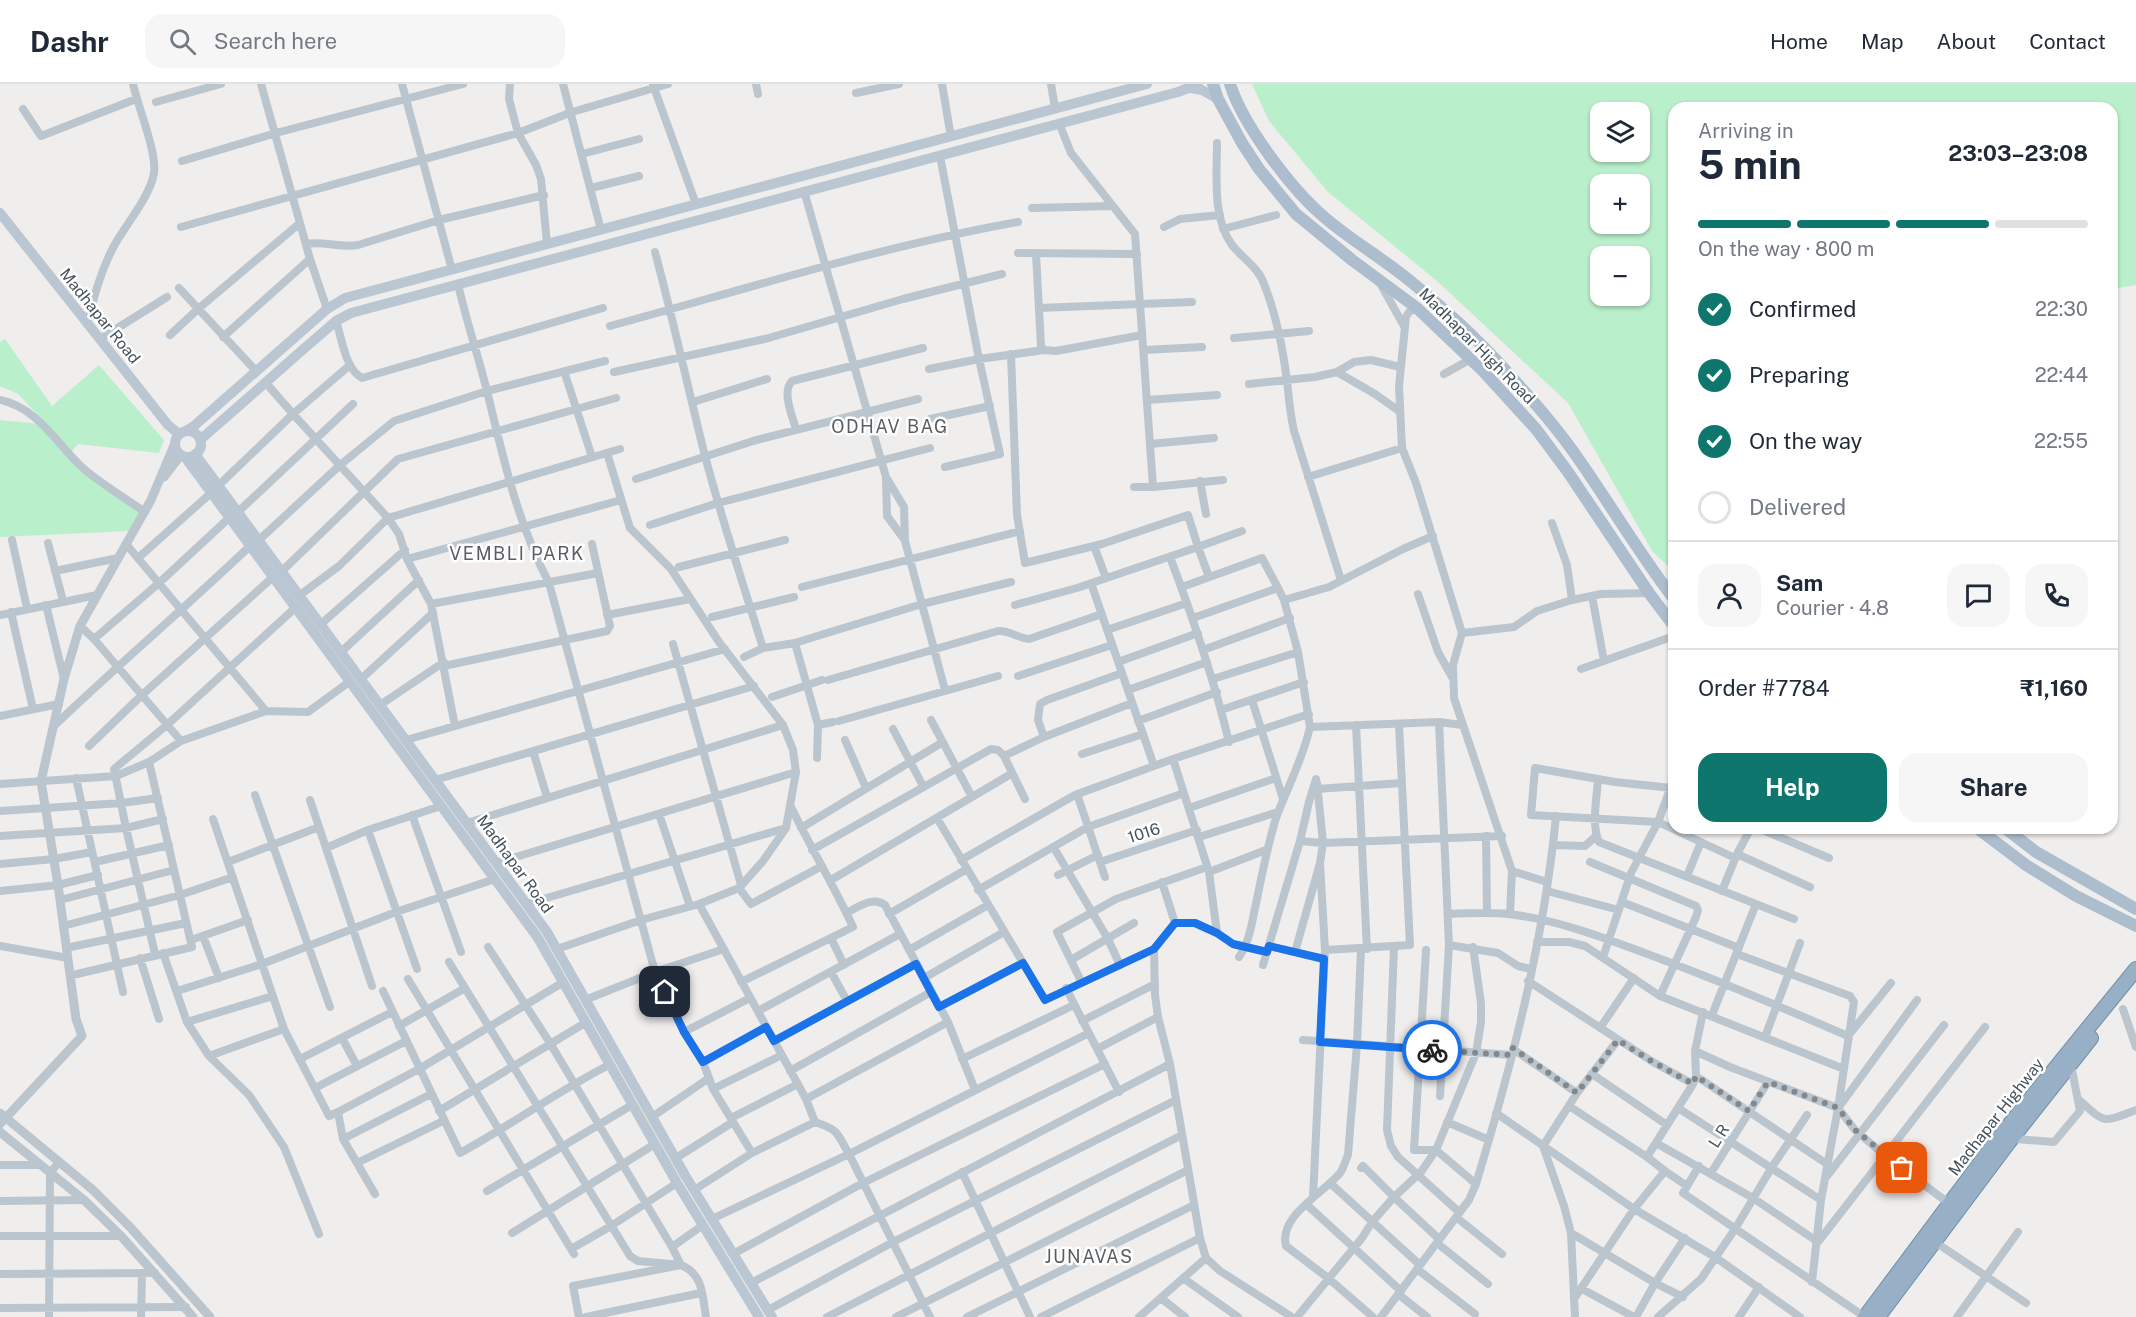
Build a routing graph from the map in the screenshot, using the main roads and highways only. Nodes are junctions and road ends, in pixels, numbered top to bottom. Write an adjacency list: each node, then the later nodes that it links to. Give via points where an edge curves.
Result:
1 (1147, 84): 7 (main road, via 345,298 327,309)
2 (1213, 84): 5 (main road, Madhapar High Road)
3 (1230, 84): 11 (main road, via 1256,134 1308,202 1450,316 1549,418)
4 (1194, 86): 5 (main road); 8 (main road, via 351,313 336,321)
5 (1218, 99): 12 (main road, Madhapar High Road, via 1259,169 1296,214 1417,308 1536,429)
6 (0, 213): 7 (main road, Madhapar Road)
7 (178, 437): 8 (main road, via 193,432); 9 (main road, via 178,452)
8 (200, 440): 9 (main road, via 200,445)
9 (187, 455): 10 (main road, Madhapar Road)
10 (277, 574): 20 (main road, Madhapar Road, via 295,608 538,938 677,1183); 20 (main road, Madhapar Road, via 300,595 557,949 694,1190)
11 (1668, 591)
12 (1668, 618)
13 (1985, 834): 16 (main road, via 2076,896)
14 (2013, 834): 15 (main road, via 2036,852)
15 (2136, 909)
16 (2136, 926)
17 (2136, 969): 19 (highway, Madhapar Highway, via 2008,1126)
18 (2136, 982): 19 (highway, Madhapar Highway)
19 (1954, 1207): 22 (highway, Madhapar Highway); 23 (highway, Madhapar Highway)
20 (707, 1222): 21 (main road, Madhapar Road); 21 (main road, Madhapar Road, via 751,1282)
21 (766, 1315)
22 (1863, 1316)
23 (1878, 1317)

